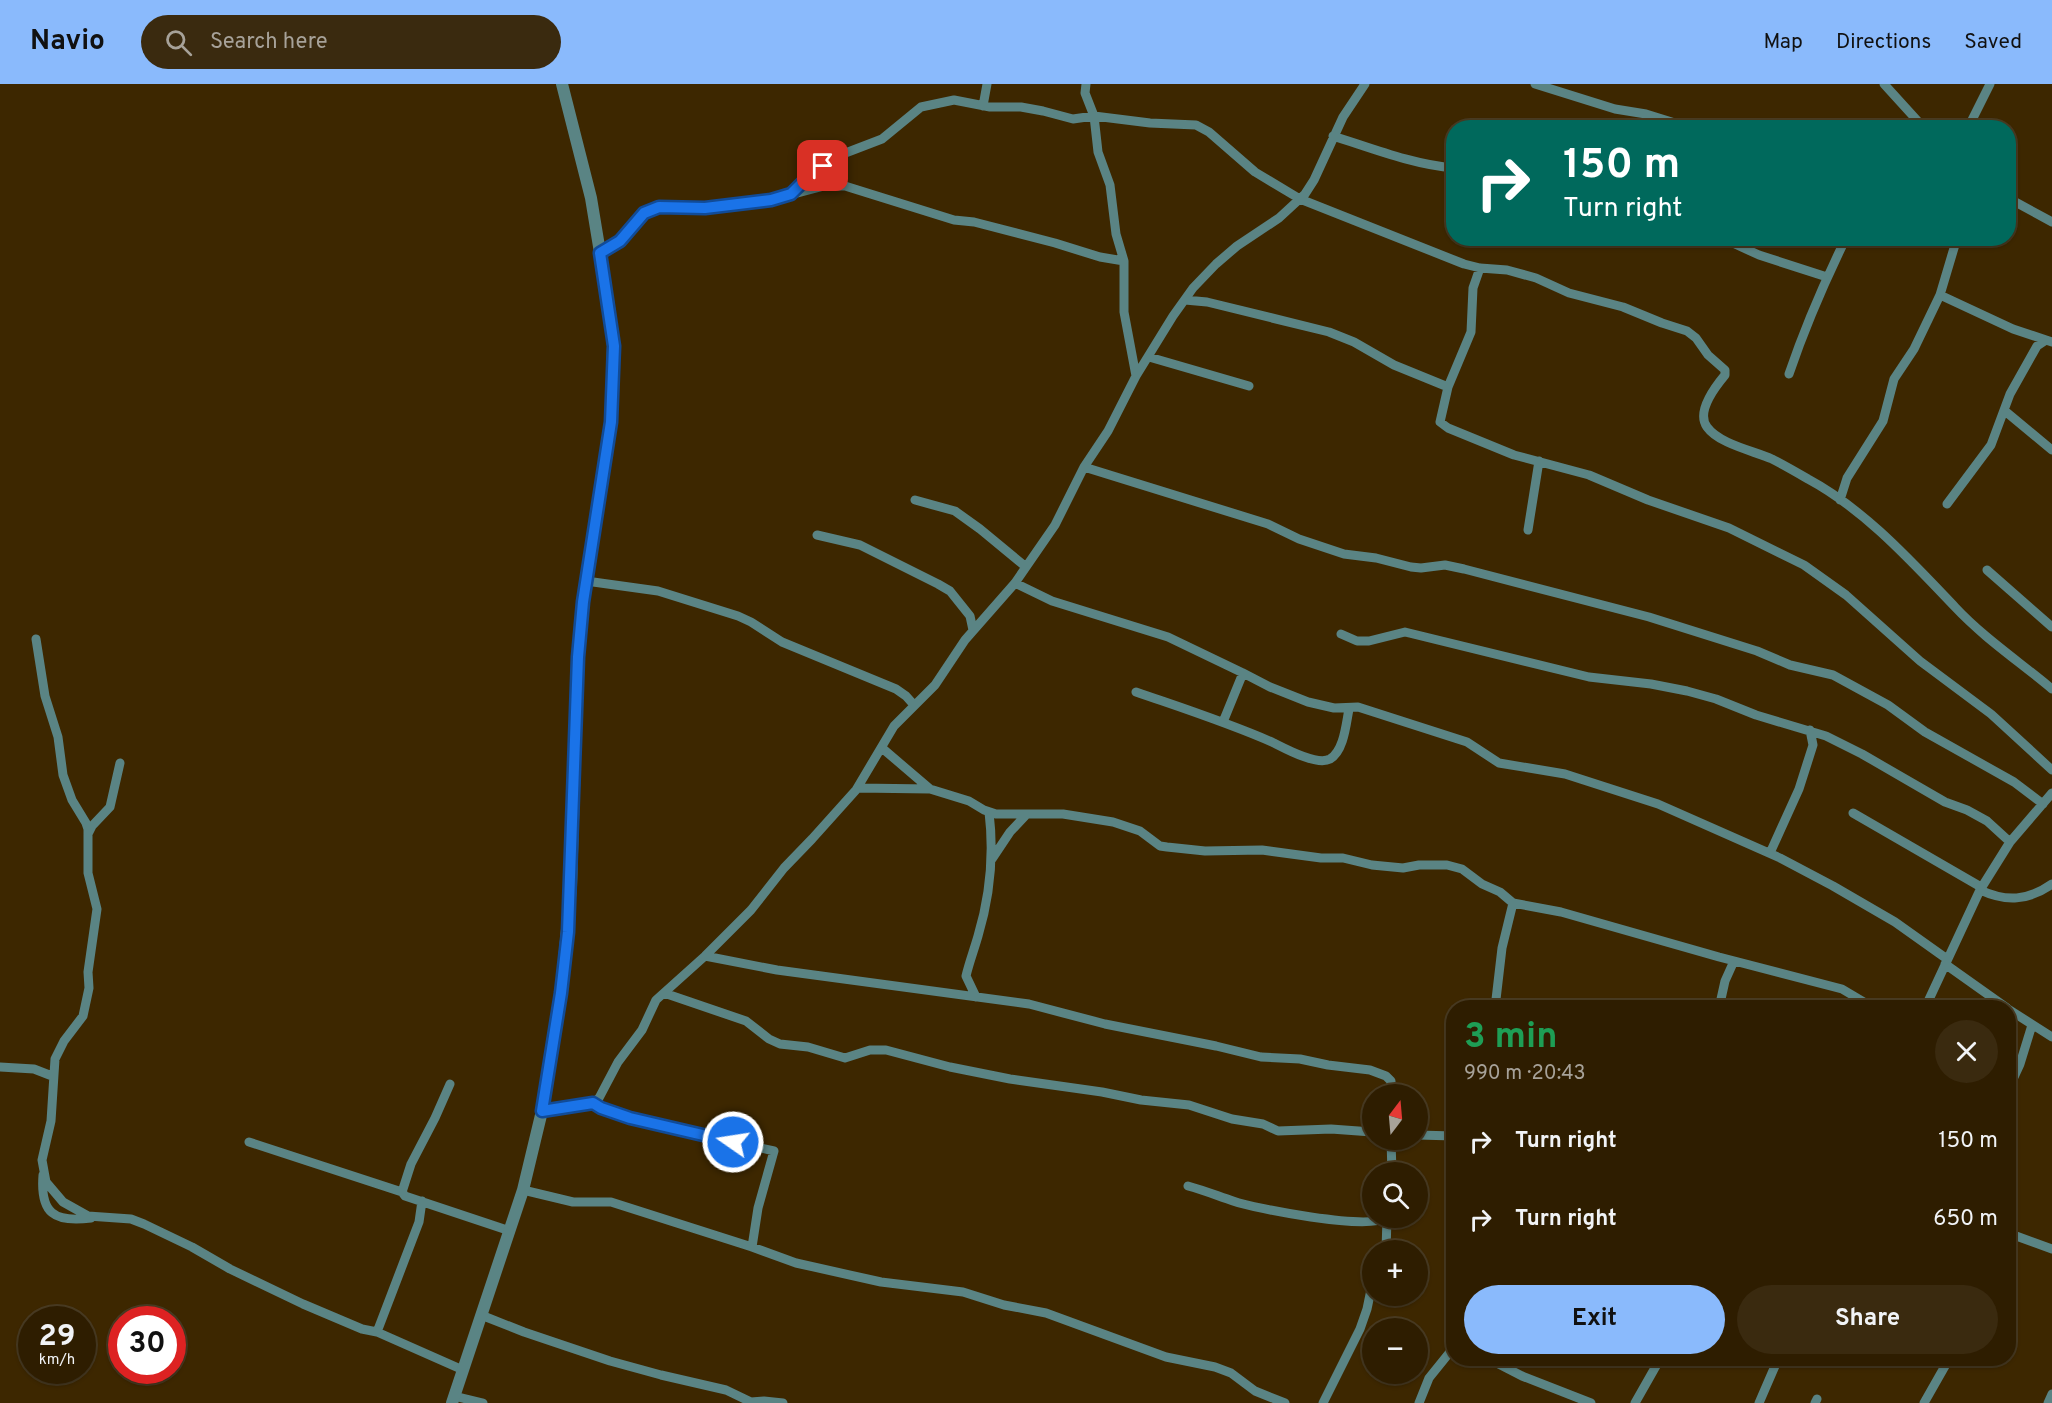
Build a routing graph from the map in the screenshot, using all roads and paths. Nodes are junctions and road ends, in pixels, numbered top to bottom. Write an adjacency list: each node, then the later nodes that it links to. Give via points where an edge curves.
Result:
1 (562, 84): 22 (street, via 591,198)
2 (987, 84): 8 (street)
3 (1086, 84): 9 (street, via 1085,93)
4 (1365, 84): 13 (street)
5 (1535, 84): 10 (street)
6 (1884, 84): 11 (street)
7 (1990, 84): 12 (street)
8 (983, 106): 9 (street, via 1021,107 1073,119); 15 (street, via 954,99 921,107 882,139 835,157)
9 (1094, 117): 16 (street, via 1196,125 1255,172); 23 (street, via 1098,152 1110,185)
10 (1665, 120)
11 (1917, 120)
12 (1972, 120)
13 (1333, 136): 14 (street); 16 (street, via 1314,180)
14 (1446, 167)
15 (791, 194): 22 (street, via 705,208 659,207 644,213 620,241); 23 (street, via 824,186 845,186 954,220)
16 (1300, 199): 24 (street); 27 (street, via 1216,264)
17 (2016, 202): 18 (street)
18 (2052, 222)
19 (1741, 246): 25 (street)
20 (1842, 246): 25 (street)
21 (1954, 246): 26 (street)
22 (600, 253): 47 (street, via 614,346 611,422)
23 (1124, 261): 33 (street, via 1124,312)
24 (1480, 268): 35 (street, via 1473,288 1471,332); 41 (street, via 1536,278 1692,334 1725,370 1705,407 1708,429 1774,460)
25 (1827, 277): 32 (street)
26 (1940, 295): 28 (street); 41 (street, via 1914,349 1894,379 1883,421 1846,478)
27 (1185, 300): 31 (street); 35 (street, via 1329,332)
28 (2031, 335): 29 (street); 30 (street)
29 (2049, 341): 30 (street)
30 (2037, 346): 36 (street, via 2010,394)
31 (1149, 357): 33 (street); 34 (street)
32 (1788, 374)
33 (1136, 376): 39 (street, via 1108,431)
34 (1249, 386)
35 (1448, 387): 38 (street, via 1440,422 1490,446)
36 (2005, 411): 37 (street); 42 (street, via 1991,445)
37 (2052, 450)
38 (1539, 461): 43 (street); 66 (street, via 1589,475 1648,501 1729,528 1804,566 1846,595 1920,661 1991,714)
39 (1083, 467): 45 (street, via 1055,525); 70 (street, via 1268,524 1344,554 1411,567 1445,565 1464,569 1660,620 1791,665 1833,675 2014,782)
40 (915, 500): 45 (street, via 955,512)
41 (1840, 500): 56 (street, via 1938,587 1987,637)
42 (1947, 504)
43 (1528, 530)
44 (817, 535): 49 (street, via 860,545 950,591)
45 (1026, 567): 48 (street)
46 (1987, 570): 51 (street)
47 (586, 581): 58 (street, via 658,591 738,616 782,642 896,689); 102 (street, via 578,657 568,932)
48 (1015, 583): 50 (street); 55 (street, via 1052,601 1168,637)
49 (970, 616): 50 (street); 52 (street)
50 (983, 618): 52 (street)
51 (2052, 627)
52 (973, 630): 58 (street, via 935,685)
53 (1341, 634): 61 (street, via 1369,641 1411,633 1589,677 1687,691)
54 (36, 639): 74 (street, via 63,775)
55 (1244, 673): 59 (street, via 1308,702); 60 (street)
56 (2052, 689)
57 (1136, 692): 60 (street)
58 (914, 705): 64 (street, via 894,726)
59 (1349, 709): 60 (street, via 1339,749 1324,761 1300,755); 76 (street, via 1364,709 1467,742 1499,763 1565,774 1632,795)
60 (1223, 722)
61 (1810, 730): 62 (street); 63 (street)
62 (1826, 735): 63 (street); 75 (street, via 1945,802 1987,821)
63 (1813, 745): 76 (street, via 1799,789)
64 (882, 748): 67 (street); 68 (street)
65 (120, 763): 74 (street, via 110,807)
66 (2052, 770)
67 (858, 788): 68 (street); 81 (street)
68 (930, 789): 71 (street)
69 (2052, 793): 70 (street)
70 (2043, 804): 75 (street)
71 (989, 812): 73 (street); 77 (street)
72 (1853, 813): 79 (street)
73 (1027, 814): 77 (street); 80 (street, via 1063,814 1113,822 1140,831 1167,847 1262,850 1403,868 1447,865 1462,869)
74 (88, 834): 94 (street, via 88,873 98,909 89,988 83,1016 64,1041)
75 (2010, 842): 79 (street)
76 (1770, 854): 83 (street, via 1895,922)
77 (991, 861): 85 (street, via 983,915 966,976)
78 (2052, 884): 79 (street, via 2021,898 1995,897)
79 (1981, 888): 83 (street)
80 (1514, 903): 82 (street, via 1561,912); 86 (street, via 1502,948)
81 (705, 956): 84 (street); 85 (street)
82 (1734, 961): 87 (street); 88 (street, via 1842,989)
83 (1946, 962): 89 (street); 90 (street)
84 (664, 993): 101 (street); 103 (street, via 746,1021 780,1044 845,1058 870,1050 886,1050 1010,1079 1189,1105 1278,1131)
85 (976, 998): 100 (street, via 1029,1004 1262,1058 1300,1059 1370,1070 1386,1076)
86 (1497, 1000)
87 (1721, 1000)
88 (1861, 1000)
89 (1929, 1000)
90 (1997, 1000)
91 (2016, 1014): 92 (street)
92 (2032, 1025): 93 (street); 97 (street)
93 (2052, 1036)
94 (54, 1066): 96 (street); 98 (street)
95 (0, 1067): 96 (street)
96 (34, 1069): 98 (street)
97 (2016, 1073)
98 (52, 1076): 107 (street, via 51,1121)
99 (450, 1084): 110 (street, via 411,1164)
100 (1391, 1084)
101 (593, 1103): 102 (street); 116 (street, via 630,1118 774,1151 758,1208)
102 (542, 1111): 109 (street)
103 (1362, 1131)
104 (1428, 1135): 105 (street)
105 (1446, 1136)
106 (249, 1142): 110 (street)
107 (43, 1172): 112 (street, via 51,1190 63,1202); 112 (street, via 45,1204 54,1216 79,1220)
108 (1188, 1186): 113 (street, via 1268,1209 1330,1219)
109 (523, 1190): 114 (street); 116 (street, via 573,1202 611,1202)
110 (402, 1192): 111 (street)
111 (422, 1201): 114 (street); 120 (street, via 419,1222)
112 (96, 1217): 120 (street, via 144,1224 303,1304)
113 (1362, 1219)
114 (510, 1232): 119 (street)
115 (2016, 1236): 117 (street)
116 (753, 1247): 131 (street, via 796,1263 881,1282 963,1292 1046,1313 1166,1357 1231,1373 1255,1391)
117 (2052, 1250)
118 (1368, 1306): 132 (street)
119 (481, 1315): 126 (street); 130 (street, via 610,1361 726,1390 751,1402)
120 (377, 1332): 126 (street)
121 (1446, 1357): 133 (street, via 1429,1378)
122 (1503, 1366): 134 (street)
123 (1656, 1366): 135 (street)
124 (1775, 1366): 136 (street)
125 (1945, 1366): 137 (street)
126 (463, 1370): 128 (street)
127 (2052, 1394): 138 (street)
128 (453, 1400): 129 (street)
129 (483, 1403)
130 (783, 1403)
131 (1285, 1403)
132 (1323, 1403)
133 (1419, 1403)
134 (1591, 1403)
135 (1635, 1403)
136 (1759, 1403)
137 (1924, 1403)
138 (2048, 1403)

